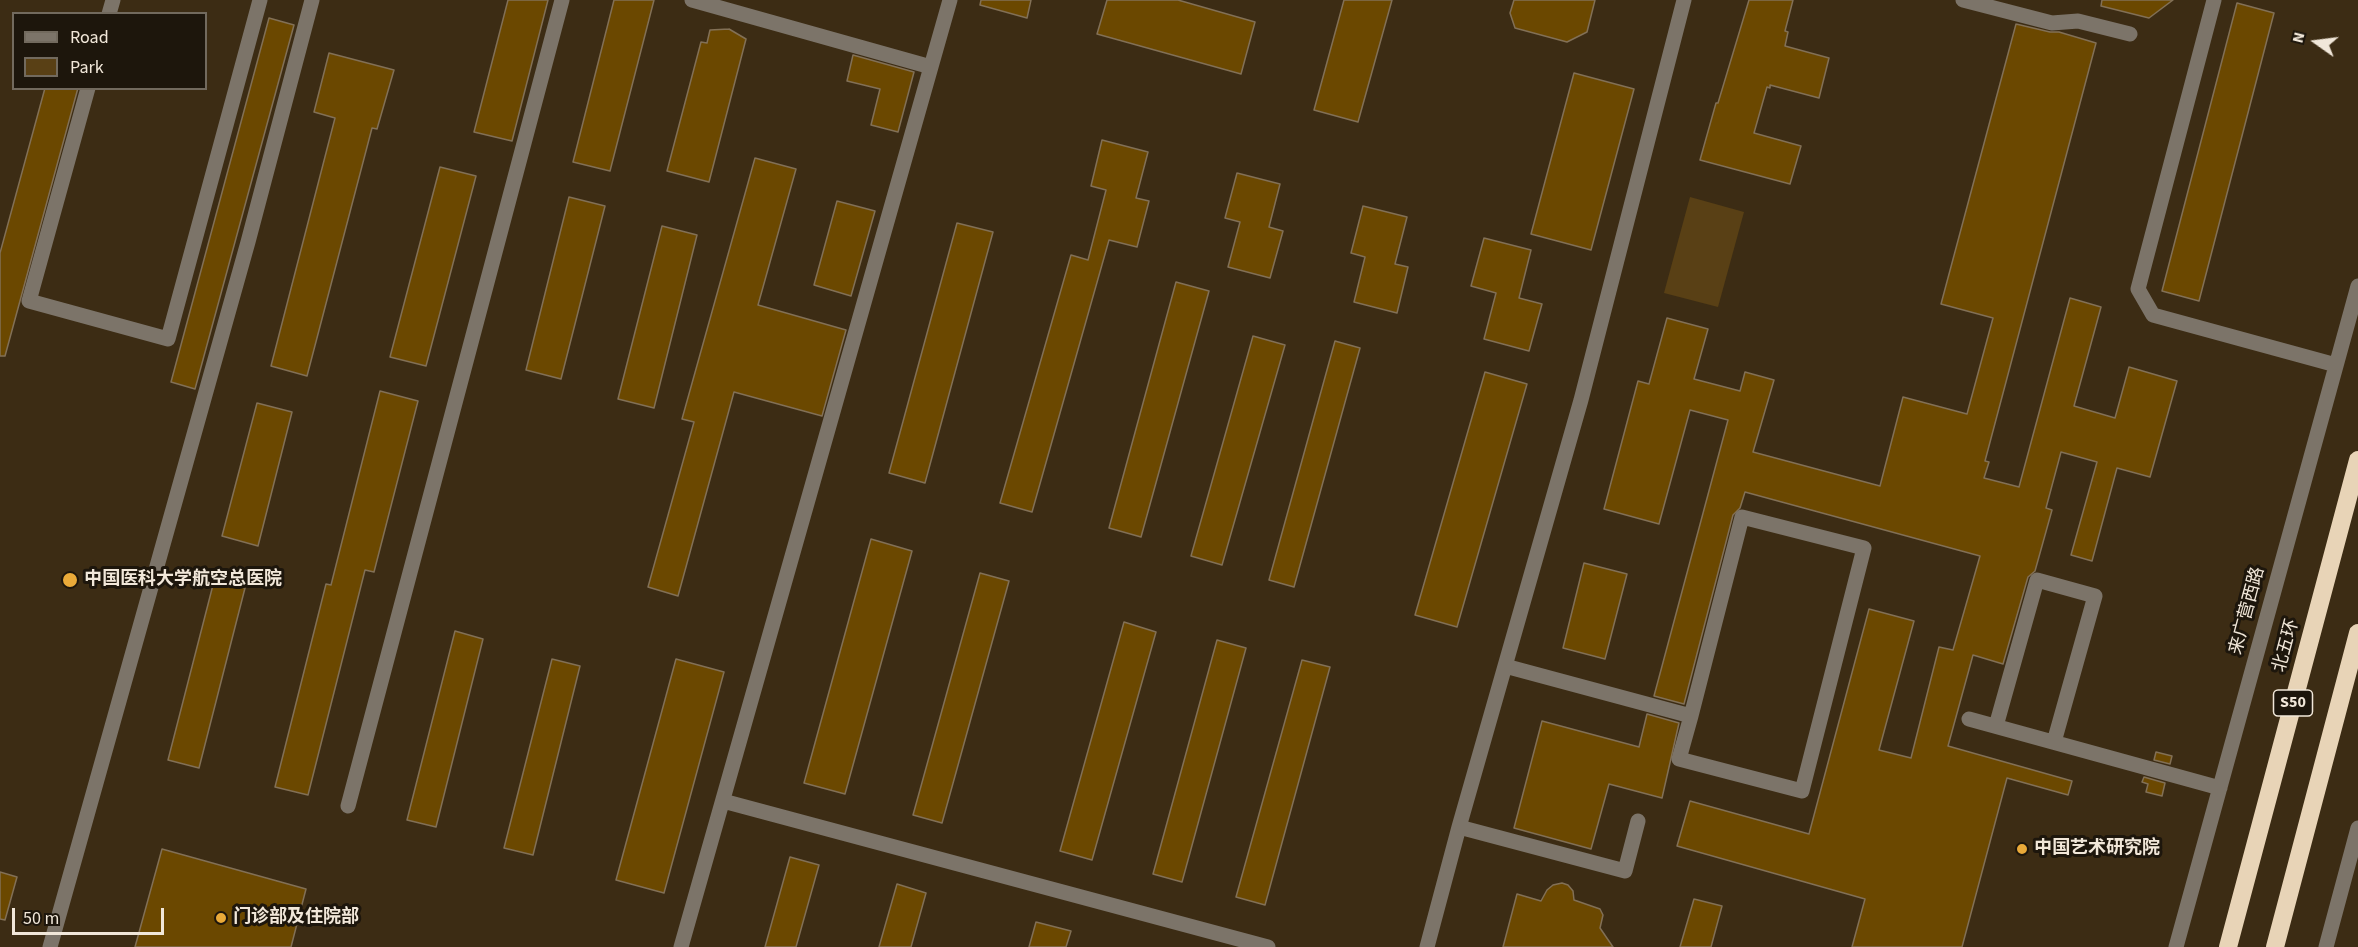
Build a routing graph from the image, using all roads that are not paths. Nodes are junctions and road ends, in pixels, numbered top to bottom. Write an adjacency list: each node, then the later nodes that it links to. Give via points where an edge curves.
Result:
1 (260, 0): 11 (street, via 168,339 29,301)
2 (312, 0): 27 (street)
3 (562, 0): 23 (street)
4 (692, 0): 10 (street)
5 (950, 0): 10 (street)
6 (1684, 0): 16 (street, via 1581,400)
7 (1963, 0): 9 (street, via 2052,23 2078,21)
8 (2214, 0): 13 (street, via 2138,289 2153,315)
9 (2130, 34)
10 (932, 67): 22 (street)
11 (87, 90)
12 (2358, 286): 13 (street, 来广营西路)
13 (2336, 365): 21 (street, 来广营西路)
14 (2358, 460): 32 (highway, 北五环 / S50)
15 (2358, 633): 33 (highway, S50)
16 (1505, 666): 17 (street); 25 (street)
17 (1690, 716): 17 (street, via 1680,759 1802,791 1864,548 1742,517)
18 (1969, 719): 19 (street)
19 (1996, 726): 20 (street); 20 (street, via 2037,580 2095,596)
20 (2054, 742): 21 (street)
21 (2220, 788): 31 (street, 来广营西路)
22 (723, 801): 28 (street); 29 (street)
23 (348, 806)
24 (1638, 821): 25 (street, via 1625,872)
25 (1459, 826): 30 (street)
26 (2358, 828): 34 (street)
27 (50, 947)
28 (681, 947)
29 (1268, 947)
30 (1427, 947)
31 (2176, 947)
32 (2228, 947)
33 (2275, 947)
34 (2326, 947)

